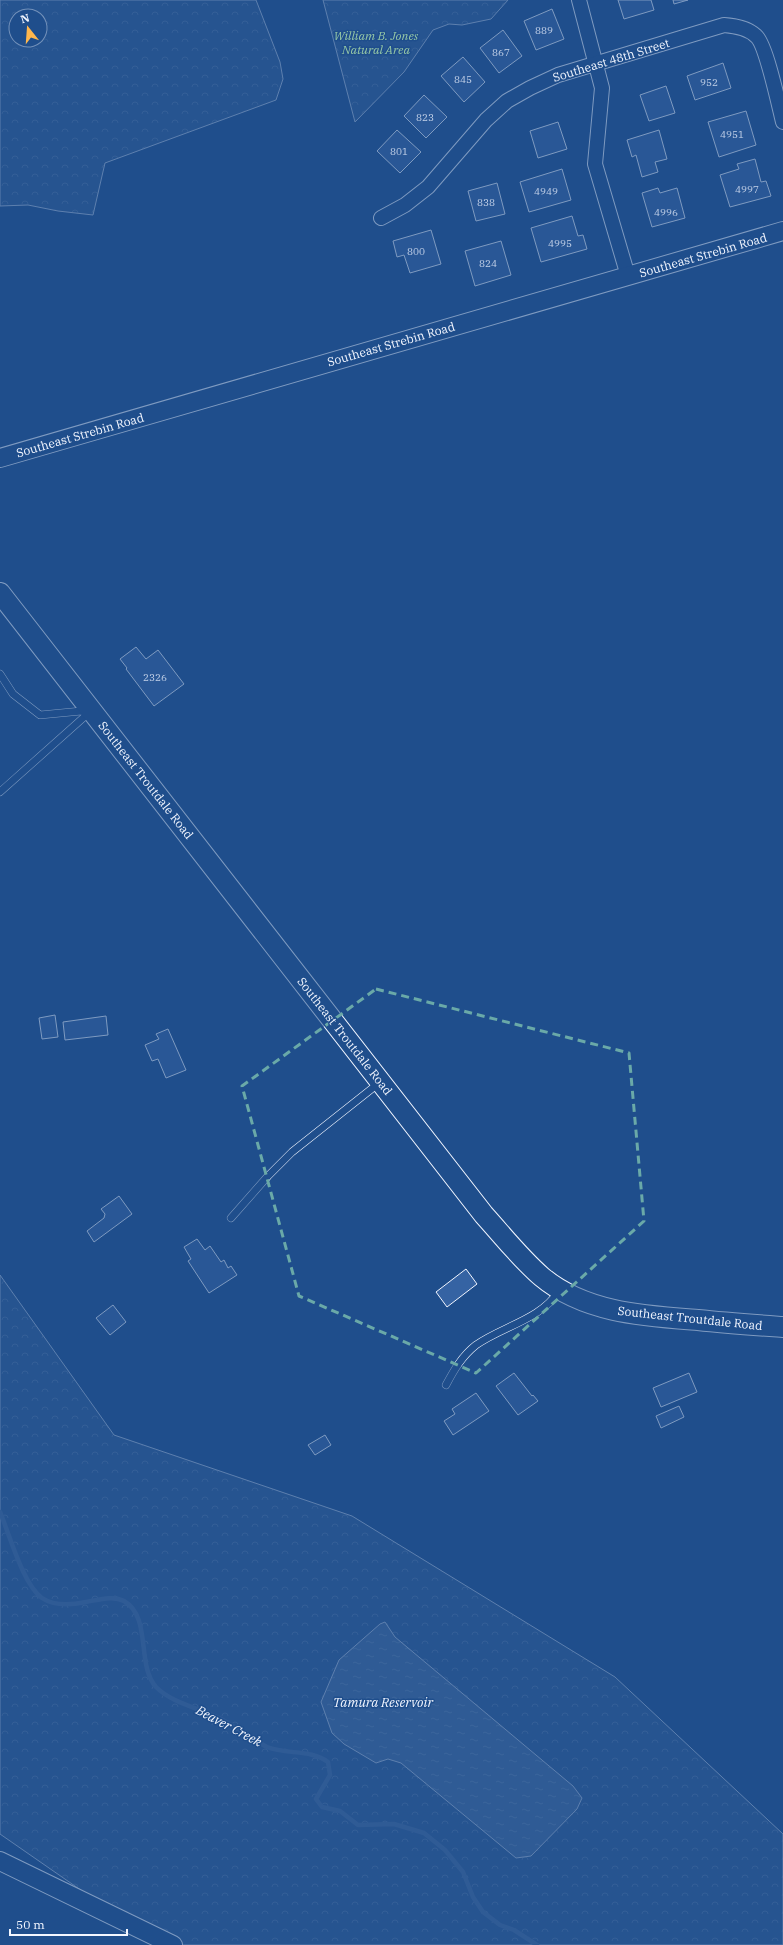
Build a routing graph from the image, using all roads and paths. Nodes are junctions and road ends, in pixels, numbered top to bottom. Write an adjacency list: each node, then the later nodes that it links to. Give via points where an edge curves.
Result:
1 (579, 0): 2 (street)
2 (597, 64): 3 (street, Southeast 48th Street, via 724,25 746,29 758,36 765,52); 4 (street, Southeast 48th Street, via 558,75 507,101 486,120 428,187 405,205); 6 (street, via 602,88 595,164)
3 (783, 122)
4 (382, 218)
5 (783, 231): 6 (street, Southeast Strebin Road)
6 (628, 276): 7 (street, Southeast Strebin Road)
7 (0, 458)
8 (0, 592): 10 (main road, Southeast Troutdale Road)
9 (0, 674): 10 (lane, via 13,694 40,715)
10 (92, 710): 11 (lane); 12 (main road, Southeast Troutdale Road)
11 (0, 792)
12 (381, 1082): 13 (lane, via 292,1152); 14 (main road, Southeast Troutdale Road, via 484,1215 524,1260 543,1278)
13 (231, 1218)
14 (560, 1289): 15 (main road, Southeast Troutdale Road, via 593,1304 637,1315); 16 (lane, via 543,1309 476,1345 458,1363)
15 (783, 1327)
16 (446, 1384)
17 (0, 1860): 18 (street)
18 (174, 1945)

